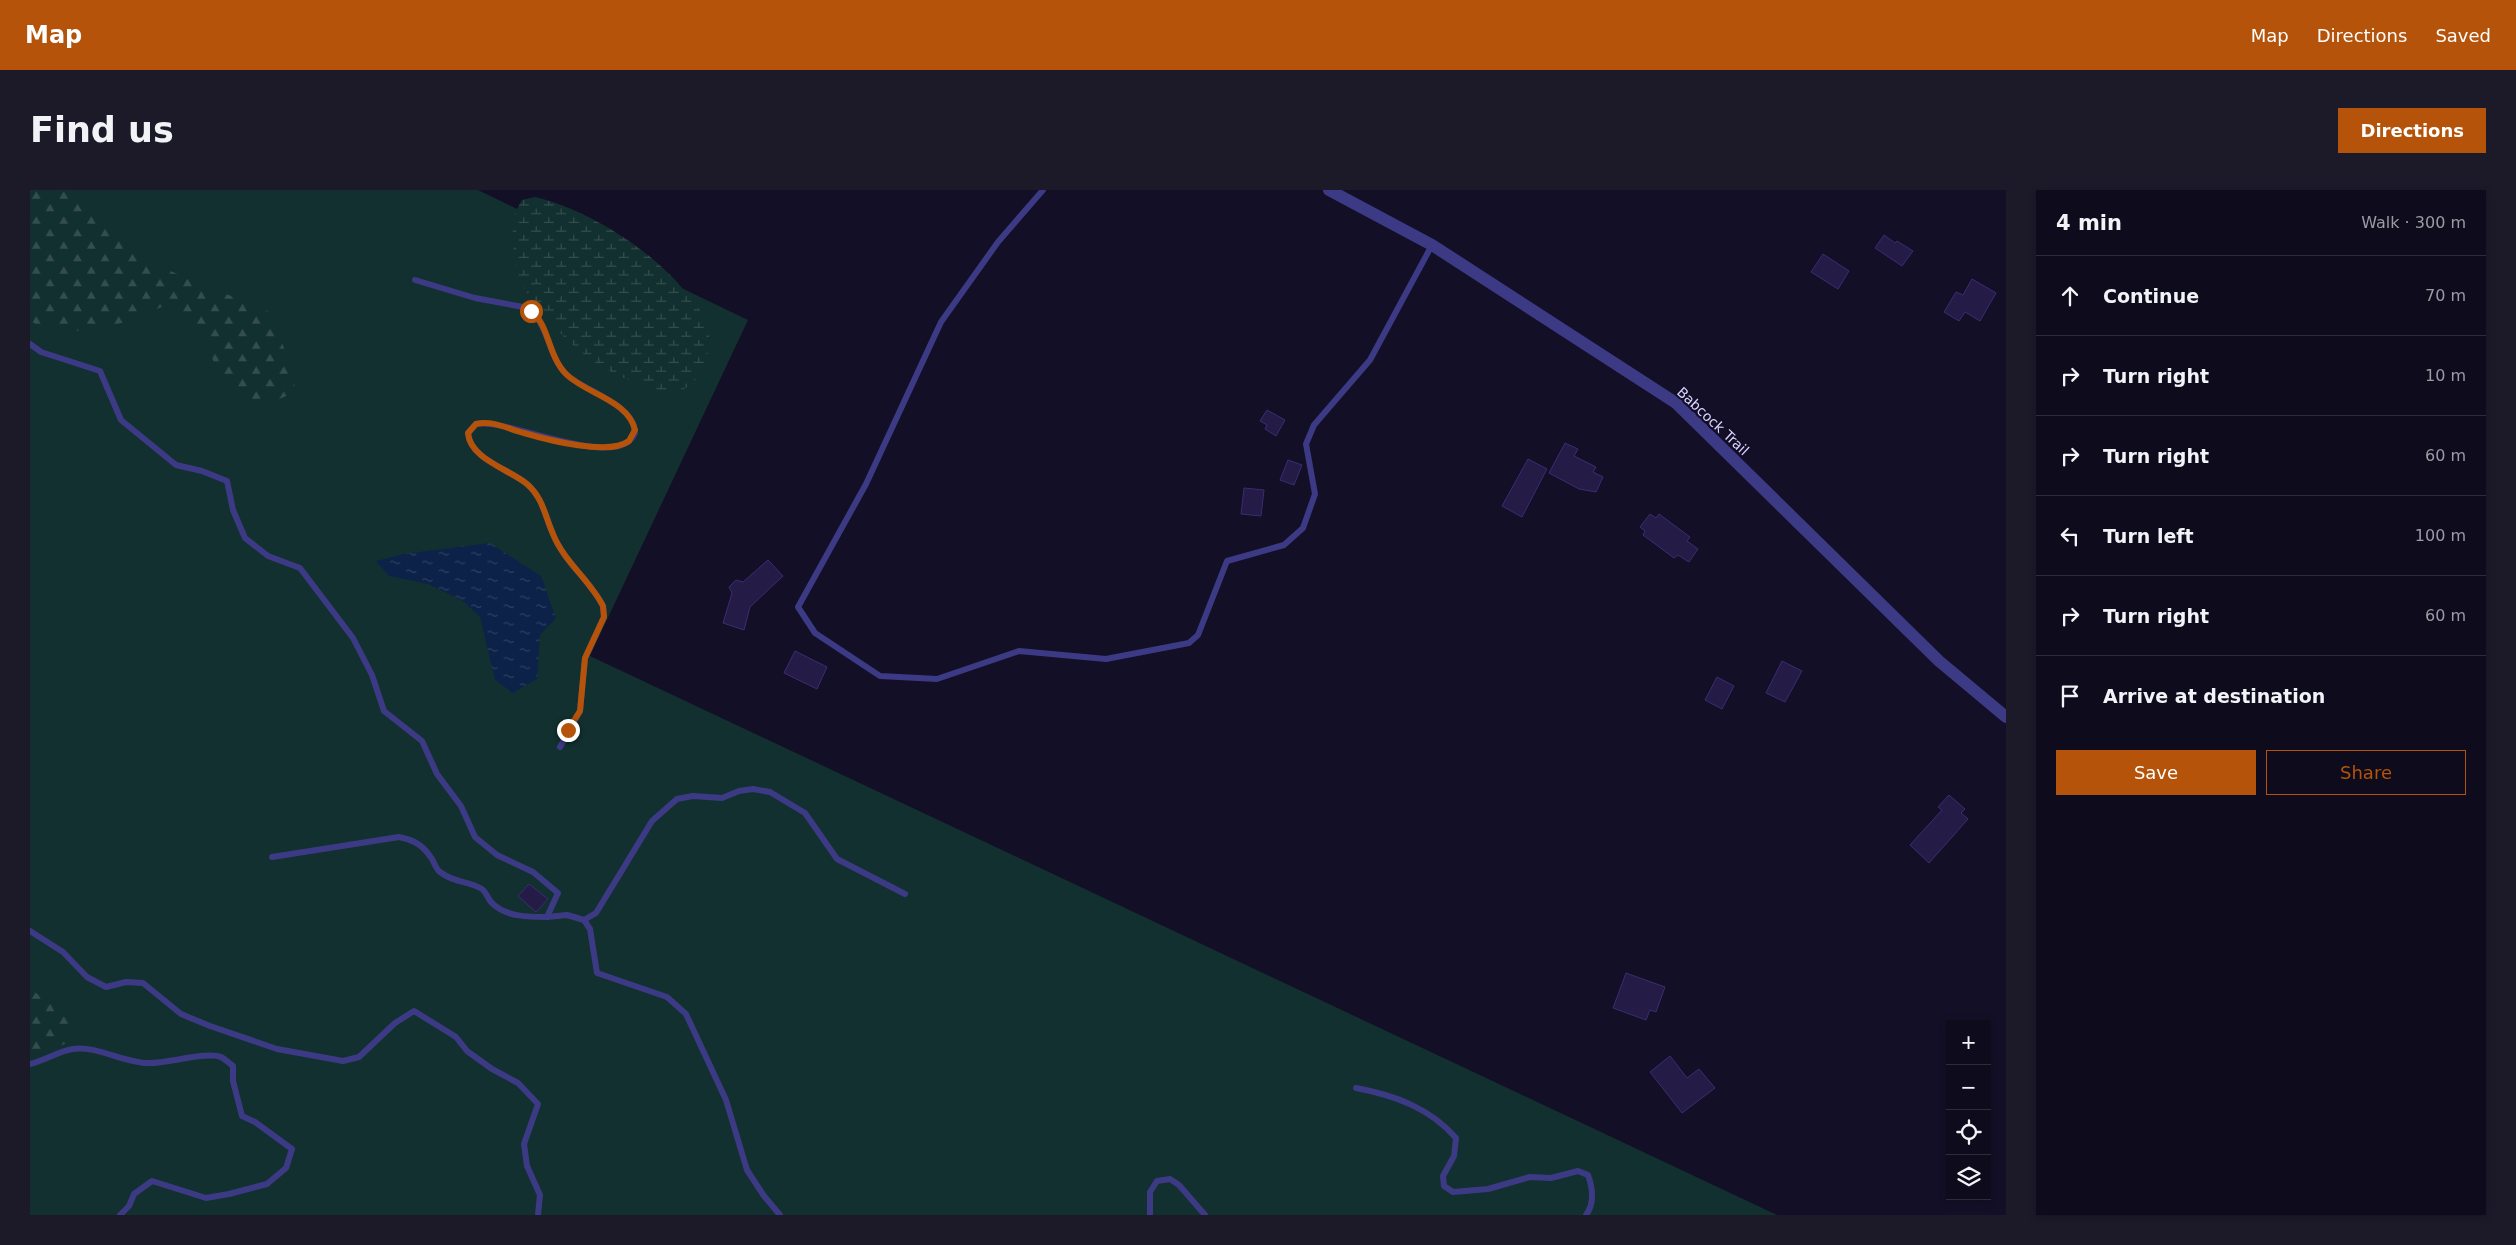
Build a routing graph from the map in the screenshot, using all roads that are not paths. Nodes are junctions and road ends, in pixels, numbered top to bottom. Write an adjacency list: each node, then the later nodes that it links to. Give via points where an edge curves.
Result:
1 (1042, 190): 3 (lane, via 998,242 941,322 866,484 798,607 815,633 880,676 937,679 1019,651 1106,659 1189,644 1198,635 1227,561 1284,545 1303,528 1315,494 1306,444 1314,425 1370,360)
2 (1329, 190): 3 (street, Babcock Trail)
3 (1432, 246): 6 (street, Babcock Trail, via 1676,403 1932,654)
4 (416, 280): 7 (lane, via 475,298 523,307 534,314 543,328 555,361 564,372 624,410 634,425 635,434 629,441 611,447 552,440 490,423 476,424 468,433 478,452 521,480 538,496 563,555 603,606 604,617 585,658 580,711)
5 (30, 344): 10 (lane, via 41,352 100,371 120,420 176,465 227,481 233,510 245,538 268,556 300,568 353,638 372,675 384,711 422,741 437,774 461,806 475,837 497,854 533,872 558,893)
6 (2006, 717)
7 (560, 746)
8 (272, 857): 10 (lane, via 398,837 412,839 432,859 438,871 457,882 484,890 492,904 507,913)
9 (905, 894): 11 (lane, via 837,859 805,813 770,792 739,790 722,798 693,796 677,799 652,822 596,913)
10 (548, 917): 11 (lane, via 567,915)
11 (584, 920): 17 (lane, via 590,929 597,973 667,997 686,1014 726,1100 746,1170)
12 (30, 932): 16 (lane, via 63,952 87,977 106,986 143,983 181,1014 277,1049 342,1061 359,1057 395,1023 414,1011 456,1037 467,1051 492,1069 518,1083 538,1104 524,1144 527,1166 540,1195)
13 (30, 1064): 15 (lane, via 74,1048 143,1063 162,1064 220,1056 233,1066 233,1081 242,1116 256,1122 292,1149 286,1168 267,1184 206,1198 152,1181 134,1194)
14 (1356, 1088): 20 (lane, via 1396,1097 1418,1106 1446,1126 1456,1138 1454,1156 1444,1176 1444,1186 1453,1192 1578,1171 1588,1175 1592,1186 1593,1202)
15 (120, 1215)
16 (538, 1215)
17 (780, 1215)
18 (1150, 1215): 19 (lane, via 1150,1192 1157,1181 1170,1179)
19 (1205, 1215)
20 (1586, 1215)

